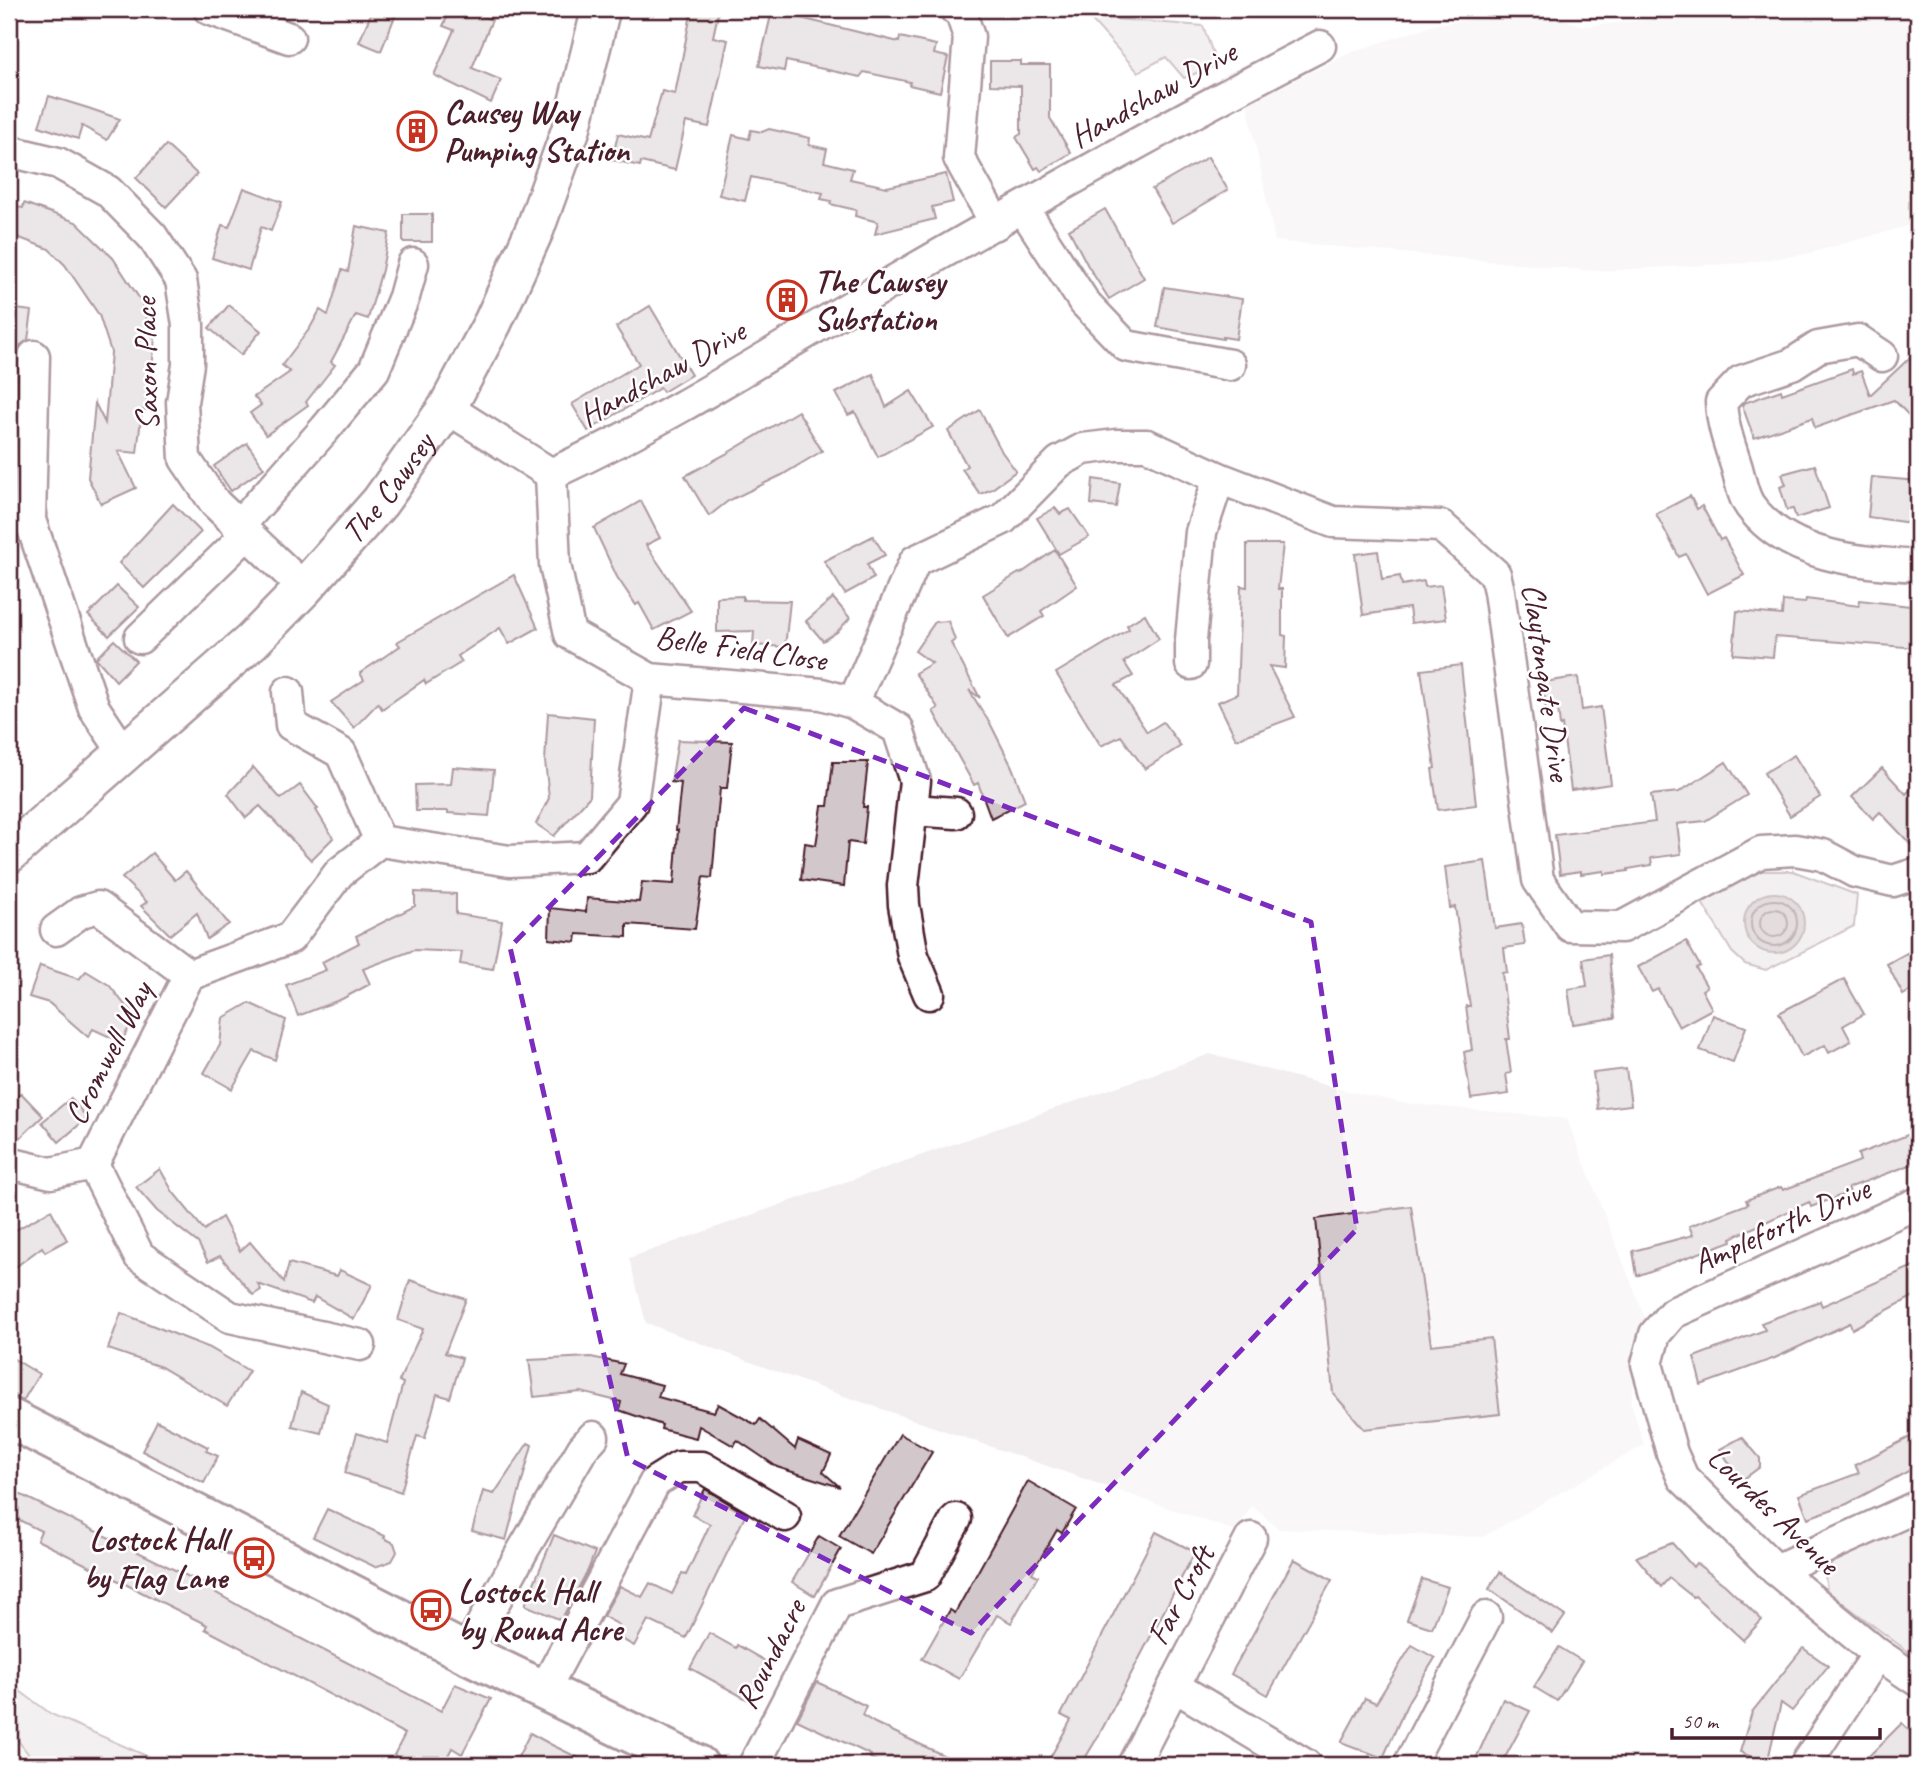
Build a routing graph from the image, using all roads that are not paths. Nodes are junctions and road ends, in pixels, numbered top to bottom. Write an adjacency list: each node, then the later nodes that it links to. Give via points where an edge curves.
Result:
1 (209, 9): 4 (street)
2 (601, 9): 13 (street, The Cawsey, via 571,129 535,229)
3 (955, 9): 8 (street, via 961,13 969,37 959,158)
4 (289, 38)
5 (1320, 46): 7 (street, Handshaw Drive, via 1187,114)
6 (9, 151): 16 (street, Saxon Place, via 58,163 108,191 152,236 181,280 188,326 182,402 185,459 215,503)
7 (1023, 208): 8 (street, Handshaw Drive); 12 (street, via 1084,302 1126,346)
8 (996, 224): 14 (street, Handshaw Drive, via 680,408)
9 (413, 264): 16 (street, via 374,370)
10 (34, 356): 24 (street, via 30,520 94,708)
11 (1882, 356): 17 (street, via 1858,340 1818,347 1792,364 1741,381 1721,401 1722,424 1749,505 1786,538 1835,557)
12 (1230, 365)
13 (447, 408): 14 (street); 18 (street, The Cawsey, via 380,502)
14 (551, 474): 21 (street, Belle Field Close, via 555,565 570,634)
15 (1219, 478): 20 (street, via 1201,532); 23 (street, Claytongate Drive, via 1147,445 1083,449 1059,462 1003,519 915,561); 29 (street, Claytongate Drive, via 1333,522 1441,526 1495,574 1538,880 1570,926 1622,927 1761,852 1795,850 1823,855 1856,872 1893,881)
16 (242, 531): 18 (street, Saxon Place); 19 (street)
17 (1918, 566)
18 (304, 588): 24 (street, The Cawsey, via 252,641)
19 (140, 638)
20 (1191, 664)
21 (650, 679): 23 (street, Belle Field Close, via 822,694); 27 (street, via 632,803 587,857 510,860)
22 (288, 692): 27 (street, via 291,725 341,753)
23 (853, 703): 25 (street, Belle Field Close, via 898,729 915,781)
24 (124, 753): 28 (street, The Cawsey)
25 (912, 810): 26 (street); 32 (street, Belle Field Close, via 904,905 913,956)
26 (956, 813)
27 (380, 841): 31 (street, Cromwell Way, via 339,873 290,938)
28 (9, 853)
29 (1918, 873)
30 (56, 930): 31 (street, Cromwell Way, via 81,912 98,907)
31 (189, 975): 34 (street, Cromwell Way)
32 (929, 994)
33 (9, 1163): 34 (street, Cromwell Way, via 51,1173)
34 (93, 1164): 37 (street, Cromwell Way, via 139,1256 230,1317)
35 (1918, 1203): 36 (street, Ampleforth Drive)
36 (1673, 1313): 44 (street, Lourdes Avenue, via 1655,1334 1647,1364 1672,1453 1683,1478)
37 (360, 1345)
38 (9, 1418): 46 (main road)
39 (593, 1437): 46 (street)
40 (1918, 1506): 44 (street)
41 (785, 1516): 50 (street, via 702,1467 679,1467 655,1482)
42 (956, 1519): 52 (street, Roundacre, via 925,1576 837,1604)
43 (1251, 1538): 49 (street, Far Croft)
44 (1776, 1570): 47 (street, Lourdes Avenue)
45 (1486, 1617): 55 (street)
46 (466, 1653): 50 (main road)
47 (1878, 1654): 48 (street, Lourdes Avenue); 56 (street)
48 (1918, 1681)
49 (1174, 1686): 53 (street, Far Croft); 54 (street)
50 (544, 1690): 51 (main road)
51 (698, 1765)
52 (754, 1765)
53 (1133, 1765)
54 (1306, 1765)
55 (1409, 1765)
56 (1805, 1765)

